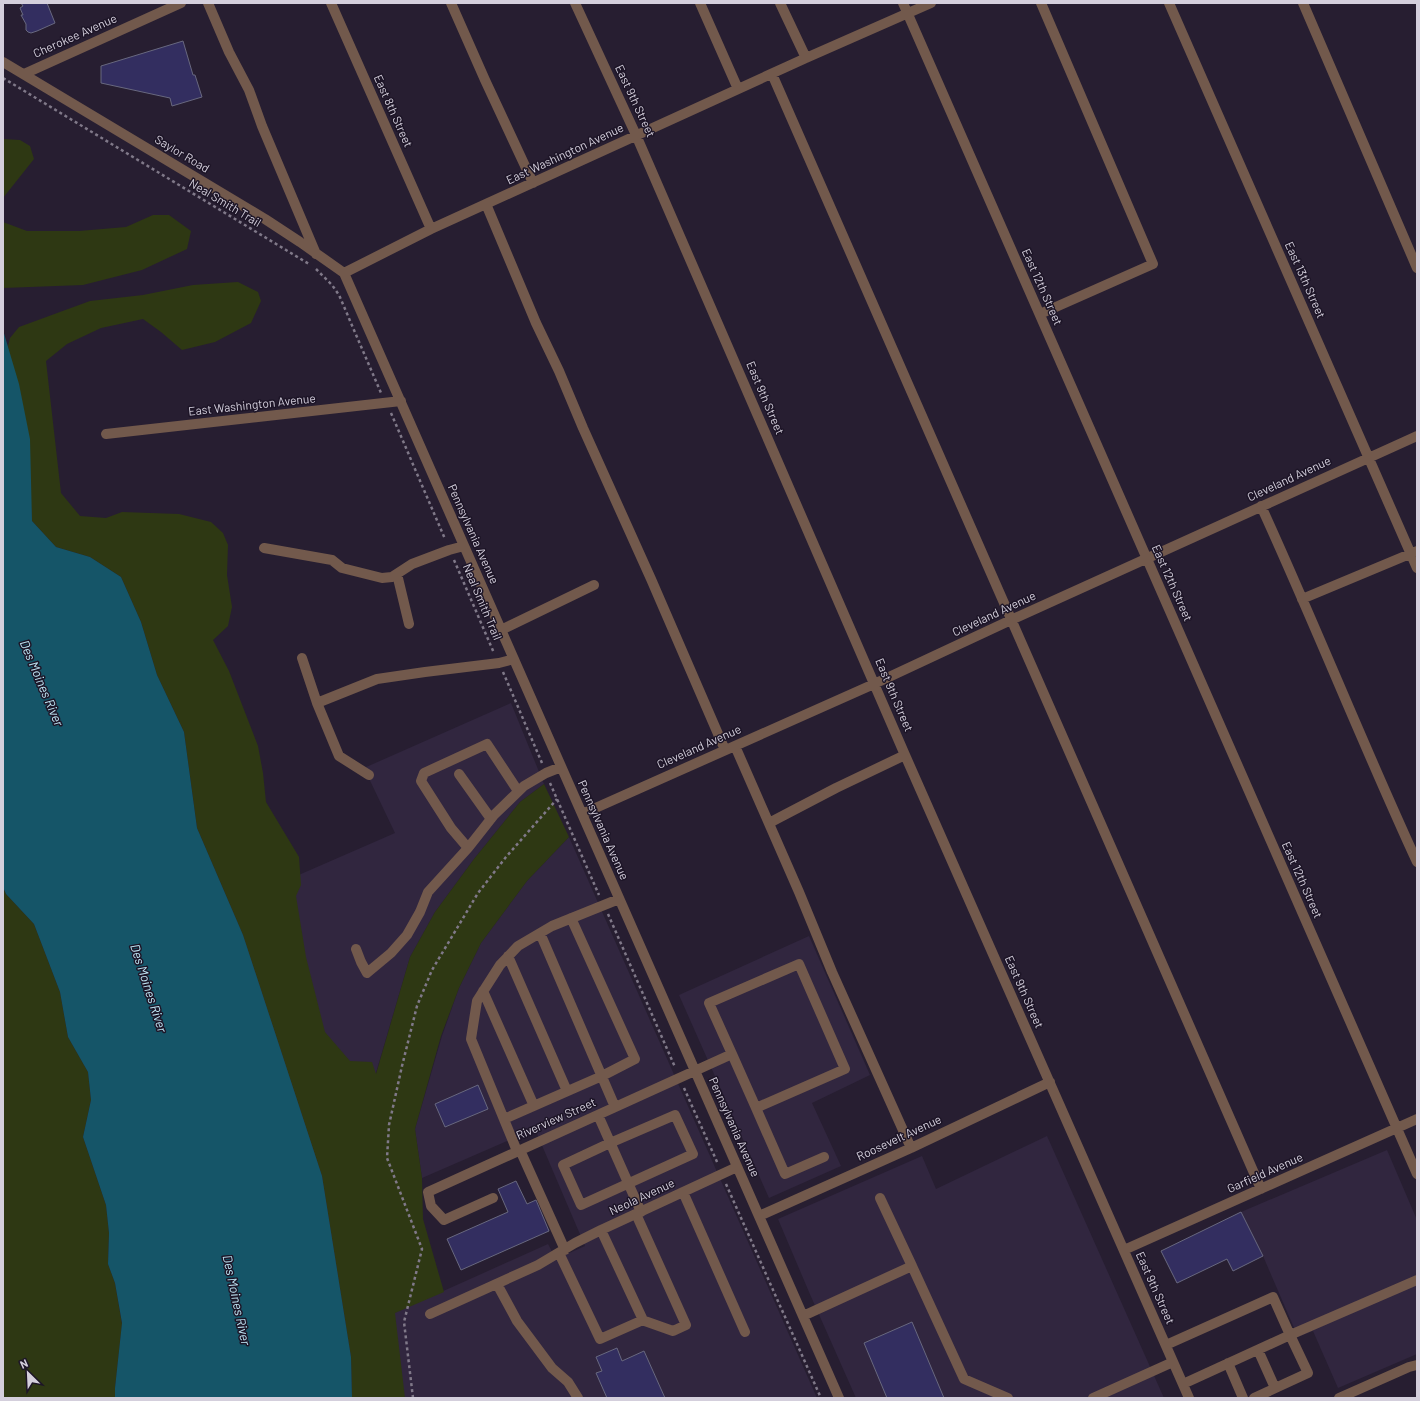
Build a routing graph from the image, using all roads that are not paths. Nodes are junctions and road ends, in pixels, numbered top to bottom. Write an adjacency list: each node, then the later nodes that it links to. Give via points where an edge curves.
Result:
1 (181, 3): 16 (street, Cherokee Avenue)
2 (208, 3): 23 (street, via 249,90)
3 (331, 3): 22 (street, East 8th Street)
4 (451, 3): 20 (street)
5 (575, 3): 19 (street, East 9th Street)
6 (700, 3): 18 (street)
7 (780, 3): 14 (street)
8 (903, 3): 13 (street, East 12th Street)
9 (931, 3): 13 (street, East Washington Avenue)
10 (1041, 3): 26 (street, via 1153,264)
11 (1169, 3): 30 (street, East 13th Street)
12 (1303, 3): 24 (street)
13 (908, 13): 14 (street, East Washington Avenue); 26 (street, East 12th Street)
14 (806, 58): 17 (street, East Washington Avenue)
15 (3, 62): 16 (street, Saylor Road)
16 (24, 74): 23 (street, Saylor Road, via 265,219)
17 (772, 74): 18 (street, East Washington Avenue); 40 (street)
18 (738, 89): 19 (street, East Washington Avenue)
19 (636, 135): 20 (street, East Washington Avenue); 45 (street, East 9th Street)
20 (533, 183): 21 (street, East Washington Avenue)
21 (486, 204): 22 (street, East Washington Avenue); 48 (street)
22 (431, 229): 25 (street, East Washington Avenue)
23 (316, 254): 25 (street, Saylor Road)
24 (1417, 268)
25 (344, 273): 27 (street, Pennsylvania Avenue)
26 (1040, 314): 35 (street, East 12th Street)
27 (401, 401): 28 (street, East Washington Avenue); 32 (street, Pennsylvania Avenue)
28 (106, 434)
29 (1417, 436): 30 (street, Cleveland Avenue)
30 (1368, 457): 31 (street, Cleveland Avenue); 34 (street, East 13th Street)
31 (1261, 506): 35 (street, Cleveland Avenue); 39 (street)
32 (464, 546): 37 (street, via 412,564); 42 (street, Pennsylvania Avenue)
33 (264, 548): 37 (street, via 332,560 342,568 382,578)
34 (1414, 553): 36 (street, East 13th Street); 39 (street)
35 (1147, 558): 40 (street, Cleveland Avenue); 76 (street, East 12th Street)
36 (1417, 568)
37 (397, 574): 41 (street)
38 (594, 585): 42 (street)
39 (1302, 599): 58 (street)
40 (1011, 620): 45 (street, Cleveland Avenue); 84 (street)
41 (409, 624)
42 (501, 630): 44 (street, Pennsylvania Avenue)
43 (302, 658): 46 (street)
44 (514, 659): 46 (street, via 377,680); 50 (street, Pennsylvania Avenue)
45 (874, 684): 47 (street, Cleveland Avenue); 49 (street, East 9th Street)
46 (317, 703): 52 (street, via 339,756)
47 (735, 746): 48 (street, Cleveland Avenue); 56 (street)
48 (725, 750): 54 (street, Cleveland Avenue)
49 (905, 754): 56 (street); 68 (street, East 9th Street)
50 (561, 767): 53 (street, via 546,773); 54 (street, Pennsylvania Avenue)
51 (459, 774): 55 (street)
52 (369, 775)
53 (518, 792): 55 (street); 57 (street, via 487,744 424,773 421,780 451,828)
54 (582, 814): 59 (street, Pennsylvania Avenue)
55 (491, 819): 57 (street)
56 (769, 823): 78 (street)
57 (468, 848): 62 (street, via 428,892 407,935 391,953 367,973)
58 (1417, 862)
59 (619, 899): 60 (street); 66 (street, Pennsylvania Avenue)
60 (571, 918): 61 (street); 67 (street, via 636,1059)
61 (540, 933): 63 (street, via 518,946); 67 (street)
62 (356, 949)
63 (508, 956): 64 (street); 69 (street)
64 (483, 992): 70 (street); 74 (street, via 477,1001 471,1039)
65 (732, 1054): 66 (street, Riverview Street); 72 (street); 72 (street, via 709,1003 799,964 845,1069)
66 (696, 1070): 71 (street, Riverview Street); 81 (street, Pennsylvania Avenue)
67 (602, 1076): 69 (street); 71 (street)
68 (1050, 1082): 78 (street, Roosevelt Avenue); 91 (street, East 9th Street)
69 (567, 1091): 70 (street)
70 (534, 1106): 74 (street)
71 (615, 1107): 73 (street, Riverview Street)
72 (756, 1108): 80 (street, via 786,1174)
73 (598, 1115): 77 (street); 79 (street, Riverview Street)
74 (504, 1119): 79 (street)
75 (1417, 1119): 76 (street, Garfield Avenue)
76 (1396, 1128): 82 (street, East 12th Street); 84 (street, Garfield Avenue)
77 (610, 1143): 83 (street); 83 (street, via 563,1165 581,1205); 83 (street, via 675,1115 693,1154)
78 (911, 1148): 89 (street, Roosevelt Avenue)
79 (519, 1151): 86 (street, Riverview Street, via 428,1192 431,1206 444,1220); 92 (street)
80 (824, 1157)
81 (737, 1167): 85 (street, Neola Avenue); 89 (street, Pennsylvania Avenue)
82 (1417, 1174)
83 (628, 1184): 88 (street)
84 (1261, 1189): 91 (street, Garfield Avenue)
85 (682, 1192): 88 (street, Neola Avenue); 99 (street)
86 (493, 1198)
87 (880, 1198): 93 (street)
88 (638, 1213): 90 (street, Neola Avenue); 98 (street, via 686,1325 673,1331)
89 (759, 1216): 97 (street, Pennsylvania Avenue)
90 (601, 1230): 92 (street, Neola Avenue); 98 (street)
91 (1124, 1250): 101 (street, East 9th Street)
92 (562, 1251): 95 (street, Neola Avenue); 98 (street, via 600,1339)
93 (912, 1266): 97 (street); 110 (street, via 964,1379)
94 (1417, 1280): 100 (street)
95 (497, 1284): 96 (street, Neola Avenue); 108 (street, via 516,1321 552,1368 568,1382)
96 (430, 1314)
97 (803, 1316): 109 (street, Pennsylvania Avenue)
98 (642, 1320)
99 (746, 1332)
100 (1290, 1335): 101 (street, via 1273,1297); 102 (street); 107 (street, via 1308,1373)
101 (1166, 1345): 103 (street, East 9th Street)
102 (1258, 1350): 104 (street); 107 (street)
103 (1173, 1362): 106 (street, East 9th Street); 111 (street)
104 (1228, 1364): 106 (street); 113 (street)
105 (1417, 1365): 115 (street)
106 (1183, 1384): 112 (street, East 9th Street)
107 (1275, 1388): 114 (street)
108 (578, 1398)
109 (838, 1398)
110 (1008, 1398)
111 (1093, 1398)
112 (1189, 1398)
113 (1243, 1398)
114 (1254, 1398)
115 (1339, 1398)

